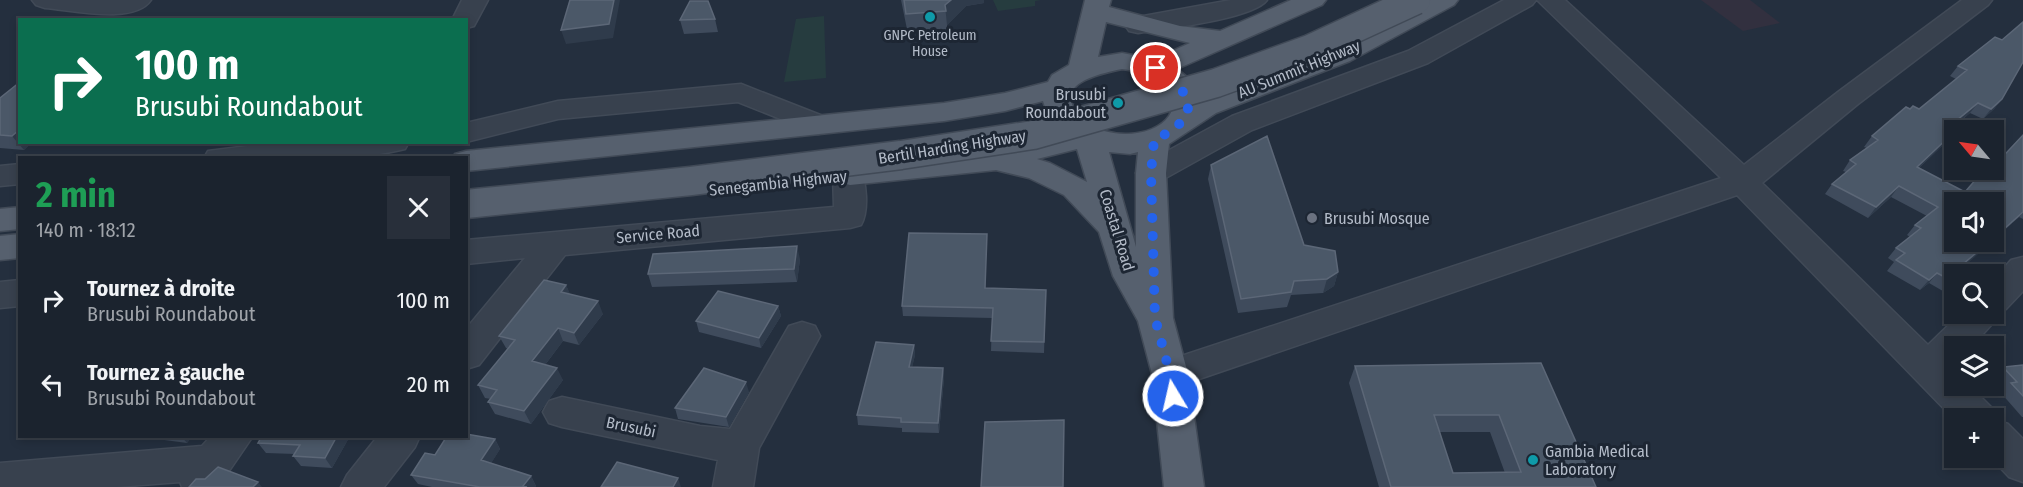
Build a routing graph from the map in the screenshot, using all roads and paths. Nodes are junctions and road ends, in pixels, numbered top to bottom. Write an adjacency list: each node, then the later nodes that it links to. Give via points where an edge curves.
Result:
1 (45, 0): 2 (street, via 122,7)
2 (138, 0)
3 (475, 0): 13 (street)
4 (1254, 0): 14 (street, via 1232,9)
5 (1313, 0): 15 (main road)
6 (1364, 0): 32 (main road, Bertil Harding Highway, via 1218,63 980,127 823,148)
7 (1416, 0): 34 (main road, Bertil Harding Highway, bridge, via 1310,49 1216,83 1033,135 703,180)
8 (1445, 0): 19 (main road, AU Summit Highway, via 1340,55 1206,106)
9 (1523, 0): 28 (street, via 1418,57 1242,123)
10 (1550, 0): 33 (street)
11 (1979, 0): 33 (street)
12 (1102, 6): 14 (main road); 16 (main road); 17 (main road)
13 (466, 18)
14 (1138, 25): 15 (main road)
15 (1226, 39): 16 (main road)
16 (1149, 66): 17 (main road, via 1122,61); 19 (main road, via 1176,81 1185,94 1188,107)
17 (1082, 68): 18 (main road, via 1067,76)
18 (1058, 88): 20 (main road, via 944,112); 22 (main road, via 1055,101 1059,115)
19 (1183, 120): 23 (main road, via 1171,132)
20 (818, 125): 21 (street, via 741,93 558,110); 27 (main road)
21 (468, 132)
22 (1088, 137): 23 (main road, via 1110,142); 26 (main road, Senegambia Highway); 38 (main road, Coastal Road)
23 (1154, 140): 28 (main road, Coastal Road)
24 (376, 144): 25 (street)
25 (241, 156)
26 (993, 160): 31 (main road, Senegambia Highway); 38 (main road, via 1039,170 1061,180 1075,188)
27 (468, 161)
28 (1151, 173): 47 (main road, Coastal Road)
29 (18, 174): 30 (street)
30 (0, 176)
31 (848, 176): 35 (main road, Senegambia Highway); 39 (street, Service Road, via 850,217)
32 (468, 181)
33 (1743, 182): 51 (street); 52 (street)
34 (468, 204)
35 (468, 217)
36 (18, 218): 37 (main road)
37 (0, 220)
38 (1113, 227): 47 (main road, Coastal Road, via 1139,298)
39 (556, 243): 42 (street, Service Road); 50 (street)
40 (18, 246): 41 (main road)
41 (0, 248)
42 (468, 252)
43 (2023, 269): 44 (street)
44 (2004, 289)
45 (18, 293): 46 (street)
46 (0, 295)
47 (1155, 318): 52 (main road, Coastal Road)
48 (1971, 324): 51 (street)
49 (802, 336): 57 (street)
50 (468, 353)
51 (1929, 368): 53 (street)
52 (1170, 374): 63 (main road, Coastal Road)
53 (1968, 408)
54 (562, 412): 57 (street, Brusubi)
55 (399, 438): 61 (street)
56 (2004, 445): 59 (street)
57 (740, 447): 62 (street)
58 (210, 462): 60 (street)
59 (2023, 465)
60 (0, 480)
61 (361, 487)
62 (733, 487)
63 (1184, 487)

